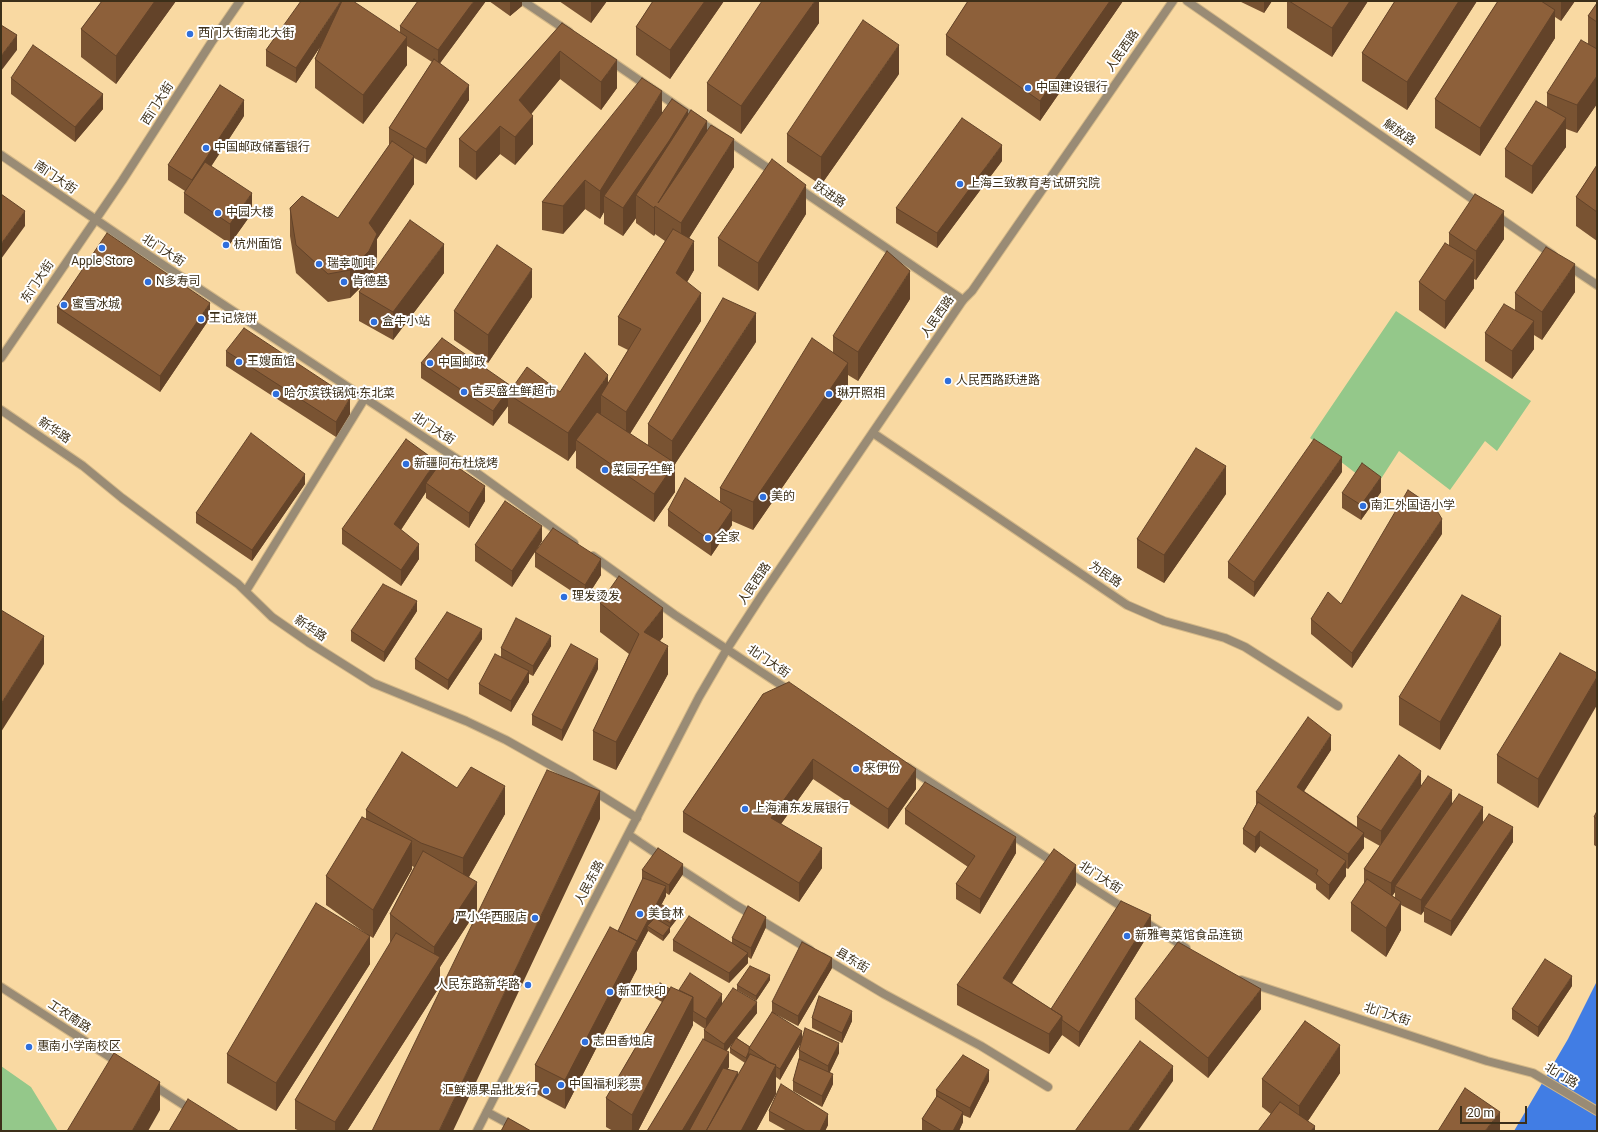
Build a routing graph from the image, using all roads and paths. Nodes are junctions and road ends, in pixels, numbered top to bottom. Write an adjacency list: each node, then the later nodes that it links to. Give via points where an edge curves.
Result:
1 (240, 1): 8 (street, 西门大街)
2 (523, 1): 5 (street)
3 (1173, 1): 10 (street, 人民西路, via 972,291)
4 (1187, 1): 9 (street, 解放路)
5 (576, 37)
6 (602, 55): 10 (street, 跃进路)
7 (1, 156): 8 (street, 南门大街)
8 (96, 220): 11 (street, 东门大街); 12 (street, 北门大街)
9 (1597, 285)
10 (963, 300): 14 (street, 人民西路)
11 (1, 358)
12 (365, 398): 15 (street); 16 (street, 北门大街, via 463,463 675,615)
13 (1, 410): 15 (street, 新华路, via 83,466)
14 (873, 433): 16 (street, 人民西路); 18 (street, 为民路, via 1127,605 1164,621 1225,638 1245,647)
15 (246, 591): 20 (street, 新华路, via 272,617 373,683 506,740)
16 (727, 649): 17 (street, 北门大街); 20 (street, 人民东路, via 699,697)
17 (795, 694)
18 (1338, 706)
19 (901, 763): 22 (street, 北门大街)
20 (637, 818): 21 (street, 人民东路)
21 (629, 835): 28 (street, 县东街, via 784,935 884,994 981,1046); 30 (street, 人民东路)
22 (1193, 953)
23 (1232, 976): 26 (street, 北门大街, via 1487,1061)
24 (1, 987): 25 (street, 工农南路)
25 (126, 1068)
26 (1533, 1073): 29 (street, 北门路)
27 (146, 1080): 31 (street)
28 (1048, 1087)
29 (1597, 1111)
30 (487, 1112): 32 (street, 人民东路); 33 (street)
31 (198, 1114)
32 (477, 1131)
33 (522, 1131)

